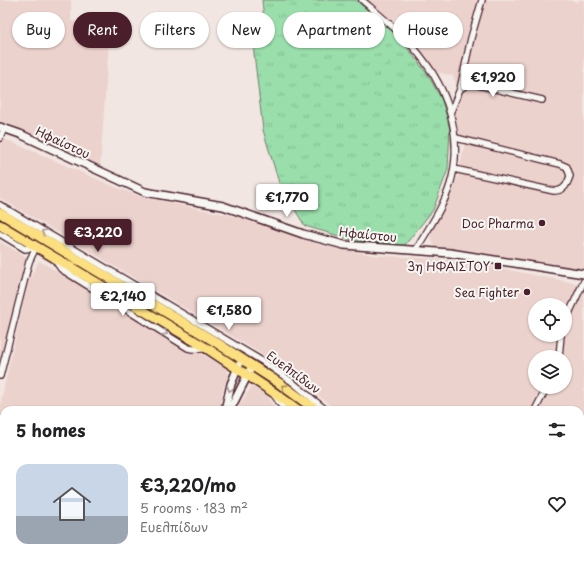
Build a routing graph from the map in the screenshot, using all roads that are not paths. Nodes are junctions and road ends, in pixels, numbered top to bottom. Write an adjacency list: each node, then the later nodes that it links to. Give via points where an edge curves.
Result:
1 (362, 0): 5 (street, via 404,38 425,62)
2 (482, 0): 3 (street)
3 (460, 89): 4 (street, via 468,84 478,85); 5 (street)
4 (542, 100)
5 (451, 111): 8 (street)
6 (2, 128): 7 (street); 16 (street, Ηφαίστου, via 144,192 223,206 303,234 344,245)
7 (0, 138)
8 (456, 138): 9 (street); 9 (street, via 560,164 567,167 570,176 566,186 560,191 554,191)
9 (454, 168): 16 (street, via 446,195)
10 (0, 206): 13 (street)
11 (0, 212): 13 (main road)
12 (0, 225): 15 (main road)
13 (29, 226): 20 (main road, one-way to 13)
14 (0, 234): 15 (street, via 25,249)
15 (36, 247): 23 (main road, one-way to 23, via 121,302 208,349); 25 (street, via 29,262)
16 (416, 250): 17 (street, Ηφαίστου)
17 (584, 274)
18 (584, 281): 19 (street)
19 (572, 307)
20 (184, 319): 21 (main road); 33 (street, Ευελπίδων, via 262,361)
21 (242, 360): 22 (main road); 23 (street)
22 (252, 366): 24 (street); 32 (main road, one-way to 22)
23 (237, 369): 24 (main road); 28 (street, one-way to 28)
24 (247, 375): 26 (main road); 29 (street)
25 (0, 376)
26 (273, 392): 30 (street); 31 (main road)
27 (543, 394): 34 (street)
28 (226, 406)
29 (232, 406)
30 (282, 406)
31 (292, 406)
32 (311, 406)
33 (321, 406)
34 (537, 406)

